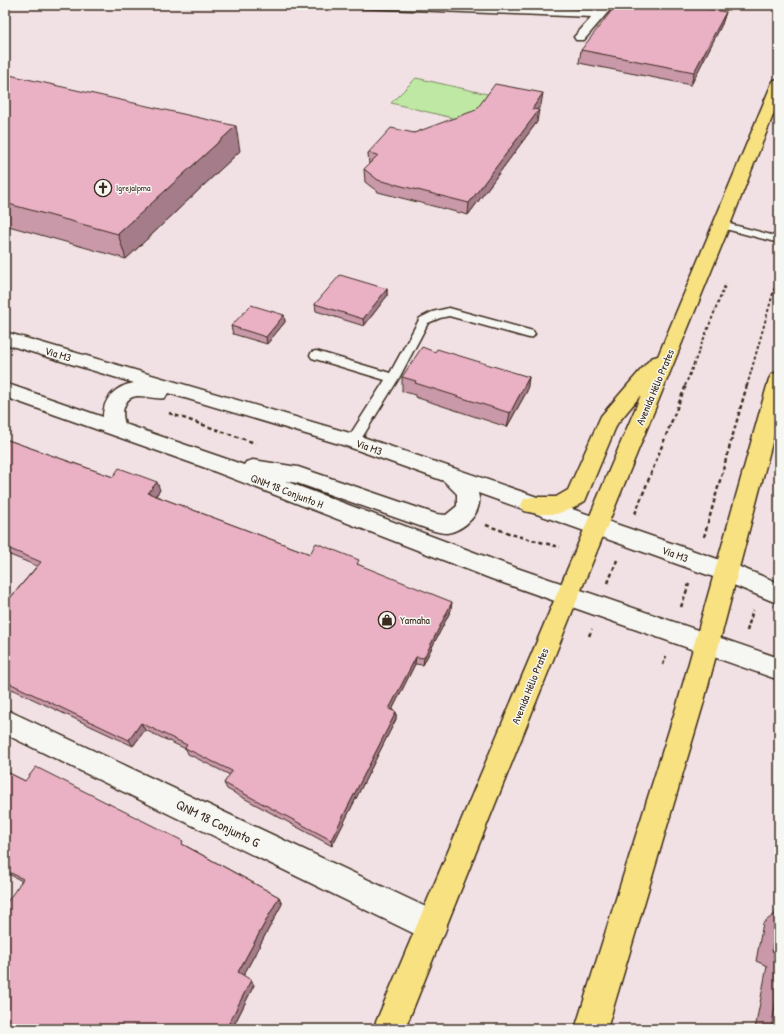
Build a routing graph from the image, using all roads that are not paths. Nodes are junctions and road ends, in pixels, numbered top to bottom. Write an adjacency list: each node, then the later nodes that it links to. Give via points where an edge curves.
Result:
1 (360, 5): 2 (main road)
2 (605, 9): 3 (main road)
3 (580, 37)
4 (779, 83): 5 (main road, Avenida Hélio Prates)
5 (722, 225): 6 (lane); 9 (main road, Avenida Hélio Prates)
6 (779, 240)
7 (529, 334): 11 (lane, via 448,312 436,314 424,320)
8 (5, 338): 15 (main road, Via M3)
9 (673, 344): 18 (main road, Avenida Hélio Prates, via 608,421 577,495 557,506); 19 (main road, Avenida Hélio Prates)
10 (316, 355): 11 (lane)
11 (393, 378): 15 (lane)
12 (779, 379): 20 (main road)
13 (5, 390): 14 (main road, QNM 18 Conjunto H)
14 (117, 429): 15 (main road, via 112,417 115,402 120,395 140,388 255,426); 16 (main road, QNM 18 Conjunto H)
15 (353, 441): 17 (main road, Via M3)
16 (210, 461): 17 (main road, via 298,475 436,523 446,524 461,516 468,506 468,493); 22 (main road, QNM 18 Conjunto H, via 500,572)
17 (452, 477): 18 (main road, Via M3)
18 (532, 505): 19 (main road, Via M3)
19 (596, 526): 20 (main road, Via M3); 22 (main road, Avenida Hélio Prates)
20 (727, 572): 21 (main road, Via M3); 23 (main road)
21 (779, 594)
22 (567, 595): 23 (main road); 26 (main road, Avenida Hélio Prates)
23 (707, 644): 24 (main road); 28 (main road)
24 (779, 669)
25 (5, 721): 26 (main road, QNM 18 Conjunto G)
26 (432, 926): 27 (main road, Avenida Hélio Prates)
27 (389, 1029)
28 (591, 1029)

